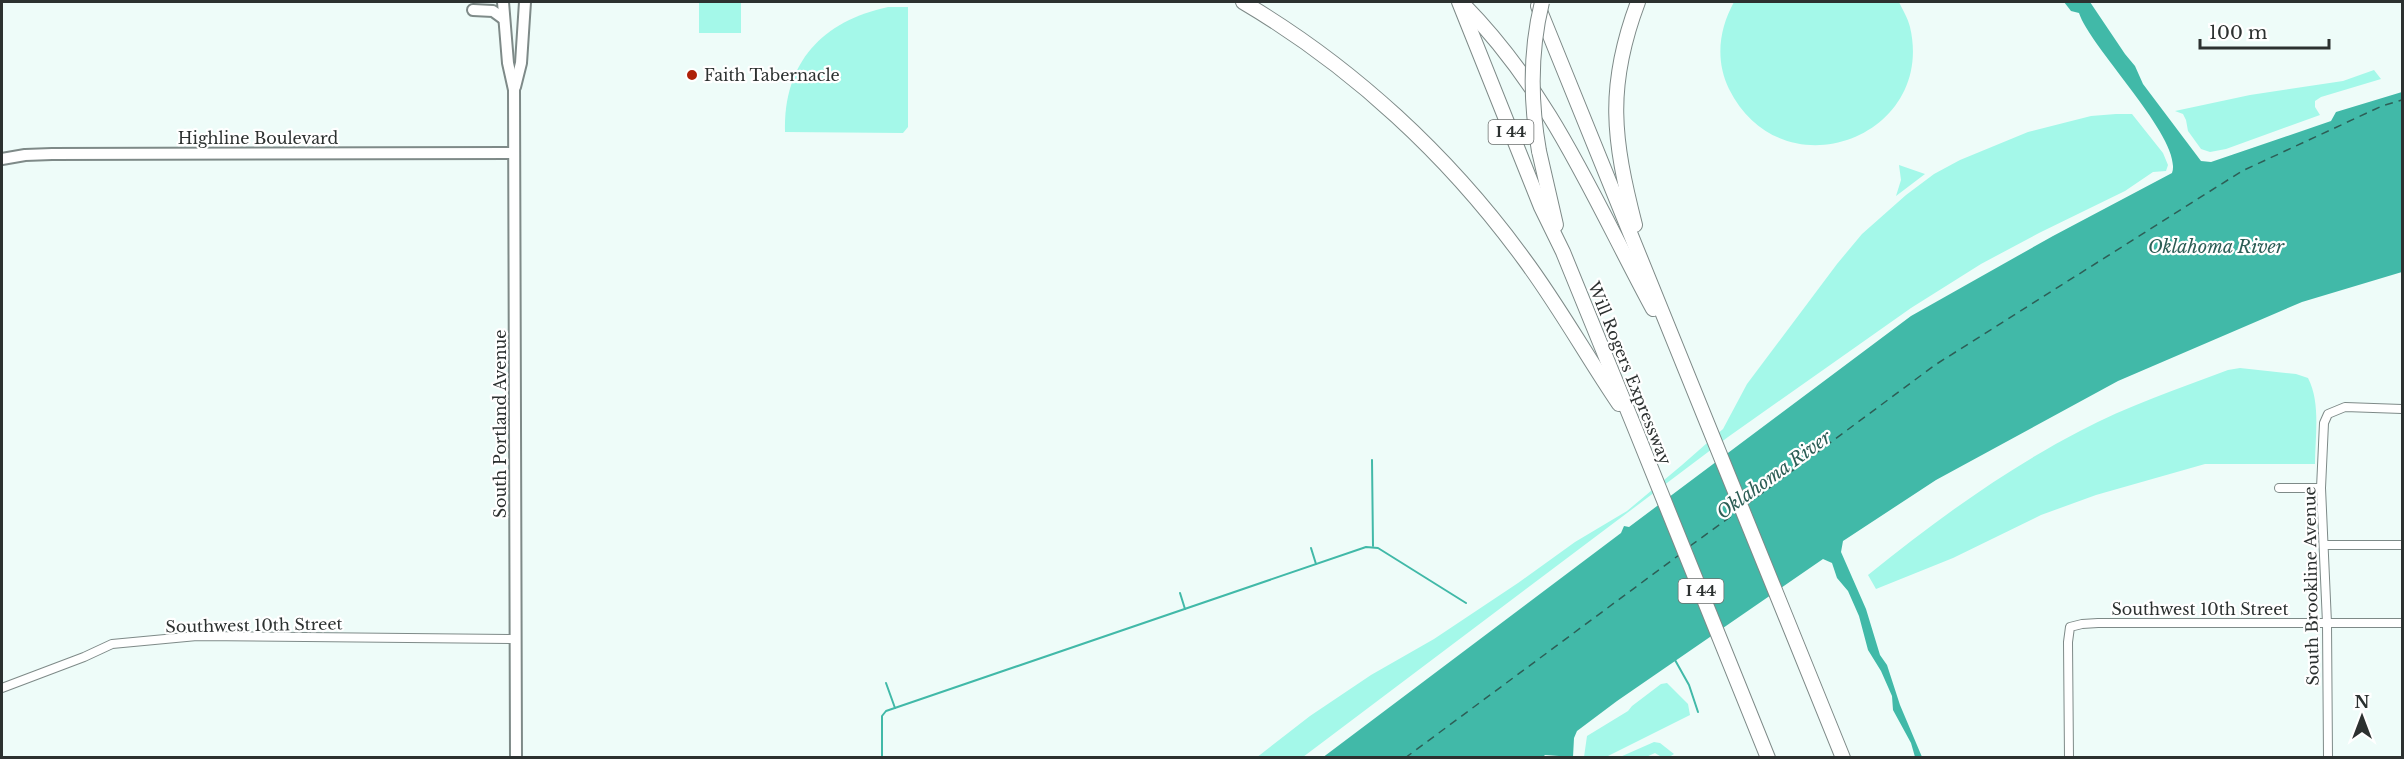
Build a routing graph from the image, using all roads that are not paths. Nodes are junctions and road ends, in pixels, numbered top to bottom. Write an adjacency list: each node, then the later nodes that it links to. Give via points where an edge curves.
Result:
1 (503, 2): 9 (main road, South Portland Avenue)
2 (525, 2): 10 (main road, South Portland Avenue)
3 (1243, 2): 17 (highway, via 1351,77 1404,122 1457,176 1537,277)
4 (1460, 2): 13 (highway, Will Rogers Expressway / I 44, via 1541,207); 15 (highway, via 1518,66 1555,122)
5 (1536, 2): 14 (highway)
6 (1542, 2): 13 (highway, bridge, via 1536,24 1532,108)
7 (1638, 2): 14 (highway, via 1620,63 1615,110 1620,164)
8 (473, 10): 9 (main road, via 493,12)
9 (504, 19): 10 (main road, South Portland Avenue)
10 (514, 90): 11 (main road, South Portland Avenue)
11 (514, 153): 12 (main road, Highline Boulevard, via 52,154); 24 (main road, South Portland Avenue)
12 (2, 159)
13 (1563, 252): 17 (highway, Will Rogers Expressway / I 44)
14 (1647, 274): 15 (highway)
15 (1681, 361): 28 (highway)
16 (2403, 408): 19 (street, South Brookline Avenue, via 2345,407 2328,414 2323,428)
17 (1634, 426): 27 (highway, Will Rogers Expressway / I 44)
18 (2279, 488): 19 (street)
19 (2321, 488): 20 (street, South Brookline Avenue)
20 (2324, 545): 21 (street); 22 (street, South Brookline Avenue)
21 (2403, 545)
22 (2327, 622): 23 (street, Southwest 10th Street); 29 (street, Southwest 10th Street, via 2098,622 2070,627); 30 (street, South Brookline Avenue)
23 (2403, 623)
24 (515, 639): 25 (street, Southwest 10th Street, via 197,636 132,642 112,644); 26 (main road, South Portland Avenue)
25 (2, 688)
26 (516, 758)
27 (1768, 758)
28 (1843, 758)
29 (2069, 758)
30 (2328, 758)

